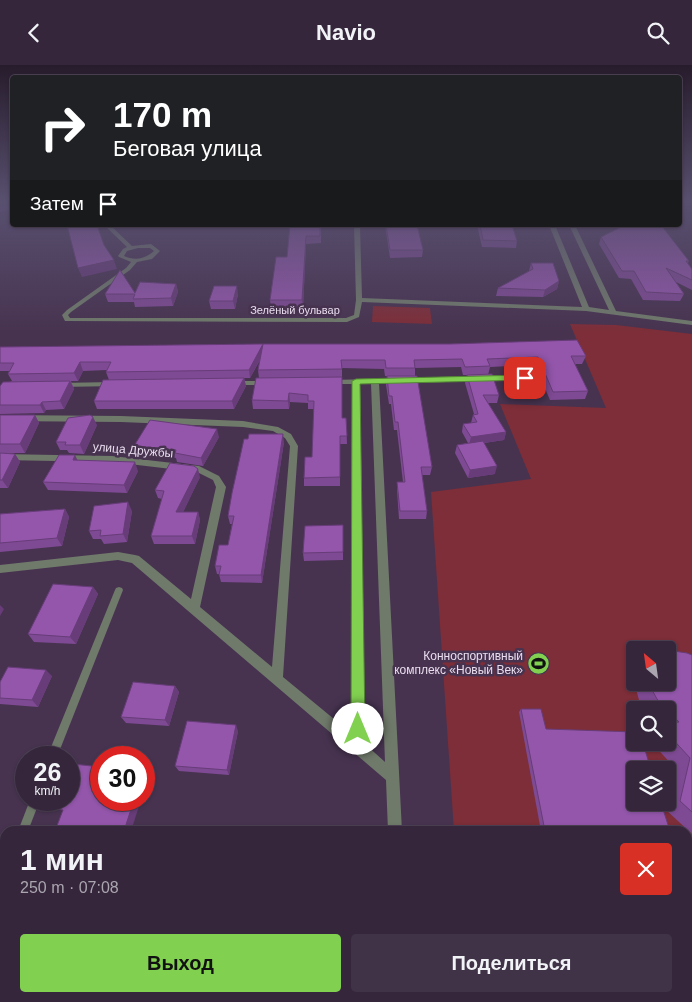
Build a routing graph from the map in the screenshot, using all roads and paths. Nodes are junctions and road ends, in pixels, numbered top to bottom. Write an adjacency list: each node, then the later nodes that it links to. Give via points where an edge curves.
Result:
1 (128, 245): 5 (street)
2 (358, 245): 7 (street)
3 (560, 245): 8 (street)
4 (581, 245): 9 (street)
5 (130, 247): 6 (street, via 121,256); 6 (street, via 145,245 156,248 150,257)
6 (135, 261): 7 (street, Зелёный бульвар, via 69,311 65,315 67,320 347,320 358,316)
7 (359, 300): 8 (street)
8 (586, 309): 9 (street)
9 (613, 312): 10 (street)
10 (692, 323)
11 (525, 378): 13 (street)
12 (356, 381): 13 (street); 15 (street); 26 (street)
13 (375, 381): 27 (street)
14 (277, 382): 16 (street)
15 (316, 382)
16 (218, 383)
17 (119, 384): 18 (street)
18 (49, 385)
19 (0, 418): 24 (street, via 243,424 275,429 288,436 294,446)
20 (0, 457): 23 (street, улица Дружбы, via 112,459 199,469 216,478 221,487)
21 (0, 569): 23 (street, via 118,555 135,559)
22 (119, 589): 25 (lane)
23 (194, 609): 24 (street)
24 (277, 680): 26 (street)
25 (56, 746)
26 (358, 748): 27 (street)
27 (393, 777): 30 (street)
28 (31, 811): 29 (lane)
29 (25, 826)
30 (395, 826)

